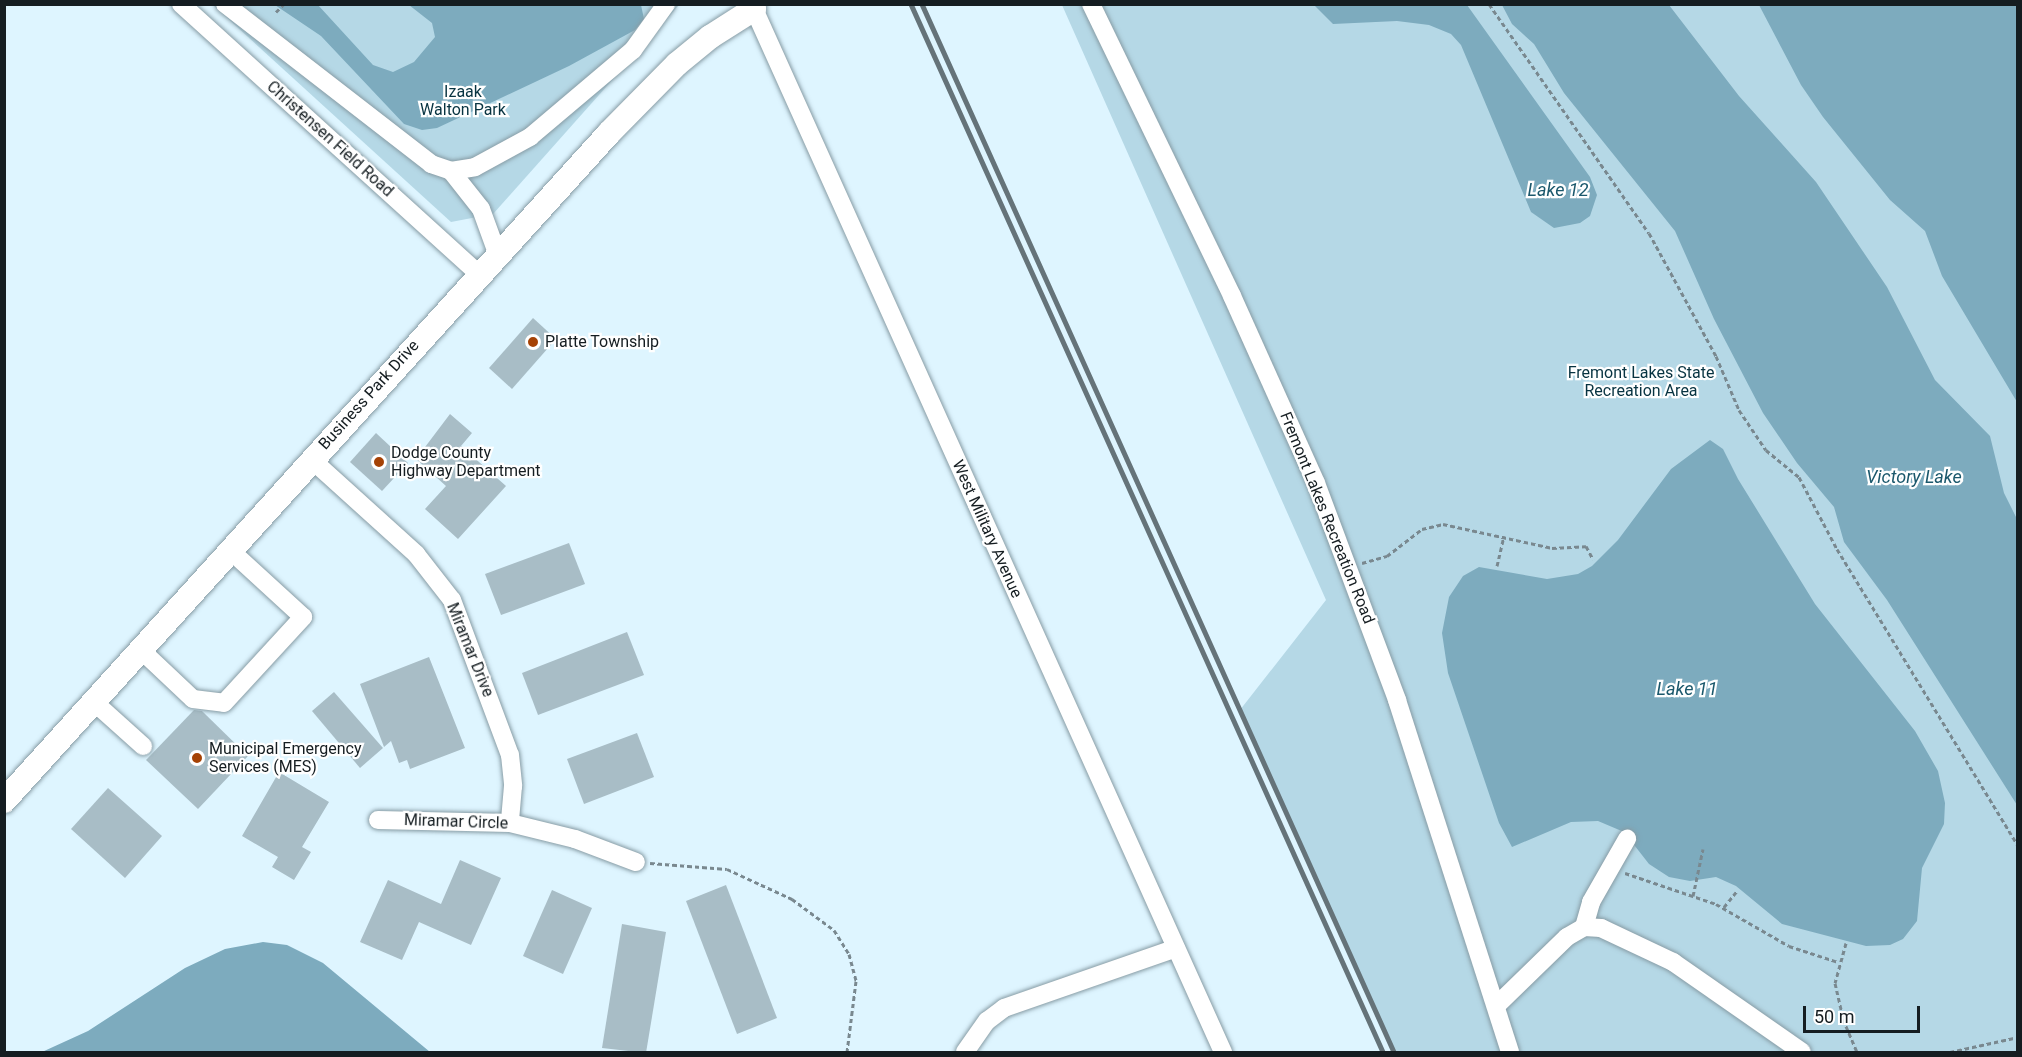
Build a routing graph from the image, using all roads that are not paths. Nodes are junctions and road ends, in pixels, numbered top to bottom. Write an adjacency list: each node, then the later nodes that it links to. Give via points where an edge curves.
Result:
1 (181, 4): 8 (street, Christensen Field Road)
2 (225, 4): 6 (street, via 431,164)
3 (666, 4): 6 (street, via 633,50 530,137 475,167)
4 (1091, 4): 21 (street, Fremont Lakes Recreation Road, via 1260,354 1349,569 1397,700)
5 (753, 7): 7 (main road, Business Park Drive, via 664,76); 20 (street, West Military Avenue)
6 (452, 171): 7 (street, via 481,209)
7 (497, 253): 8 (main road, Business Park Drive)
8 (478, 273): 9 (main road, Business Park Drive)
9 (311, 459): 10 (main road, Business Park Drive); 16 (street, Miramar Drive, via 416,554 452,600 510,755)
10 (230, 550): 11 (main road, Business Park Drive); 11 (street, via 303,617 224,703 193,699)
11 (141, 650): 12 (main road, Business Park Drive)
12 (94, 702): 13 (street); 14 (main road, Business Park Drive)
13 (143, 746)
14 (5, 799)
15 (378, 820): 16 (street, Miramar Circle)
16 (510, 823): 18 (street, Miramar Circle, via 575,839)
17 (1627, 839): 19 (street, via 1587,911)
18 (636, 862)
19 (1584, 927): 21 (street, via 1567,937); 25 (street, via 1624,936 1673,962)
20 (1176, 948): 22 (street, via 1004,1008 987,1021); 23 (street, West Military Avenue)
21 (1496, 1006): 24 (street, Fremont Lakes Recreation Road)
22 (965, 1053)
23 (1223, 1053)
24 (1510, 1053)
25 (1802, 1053)

